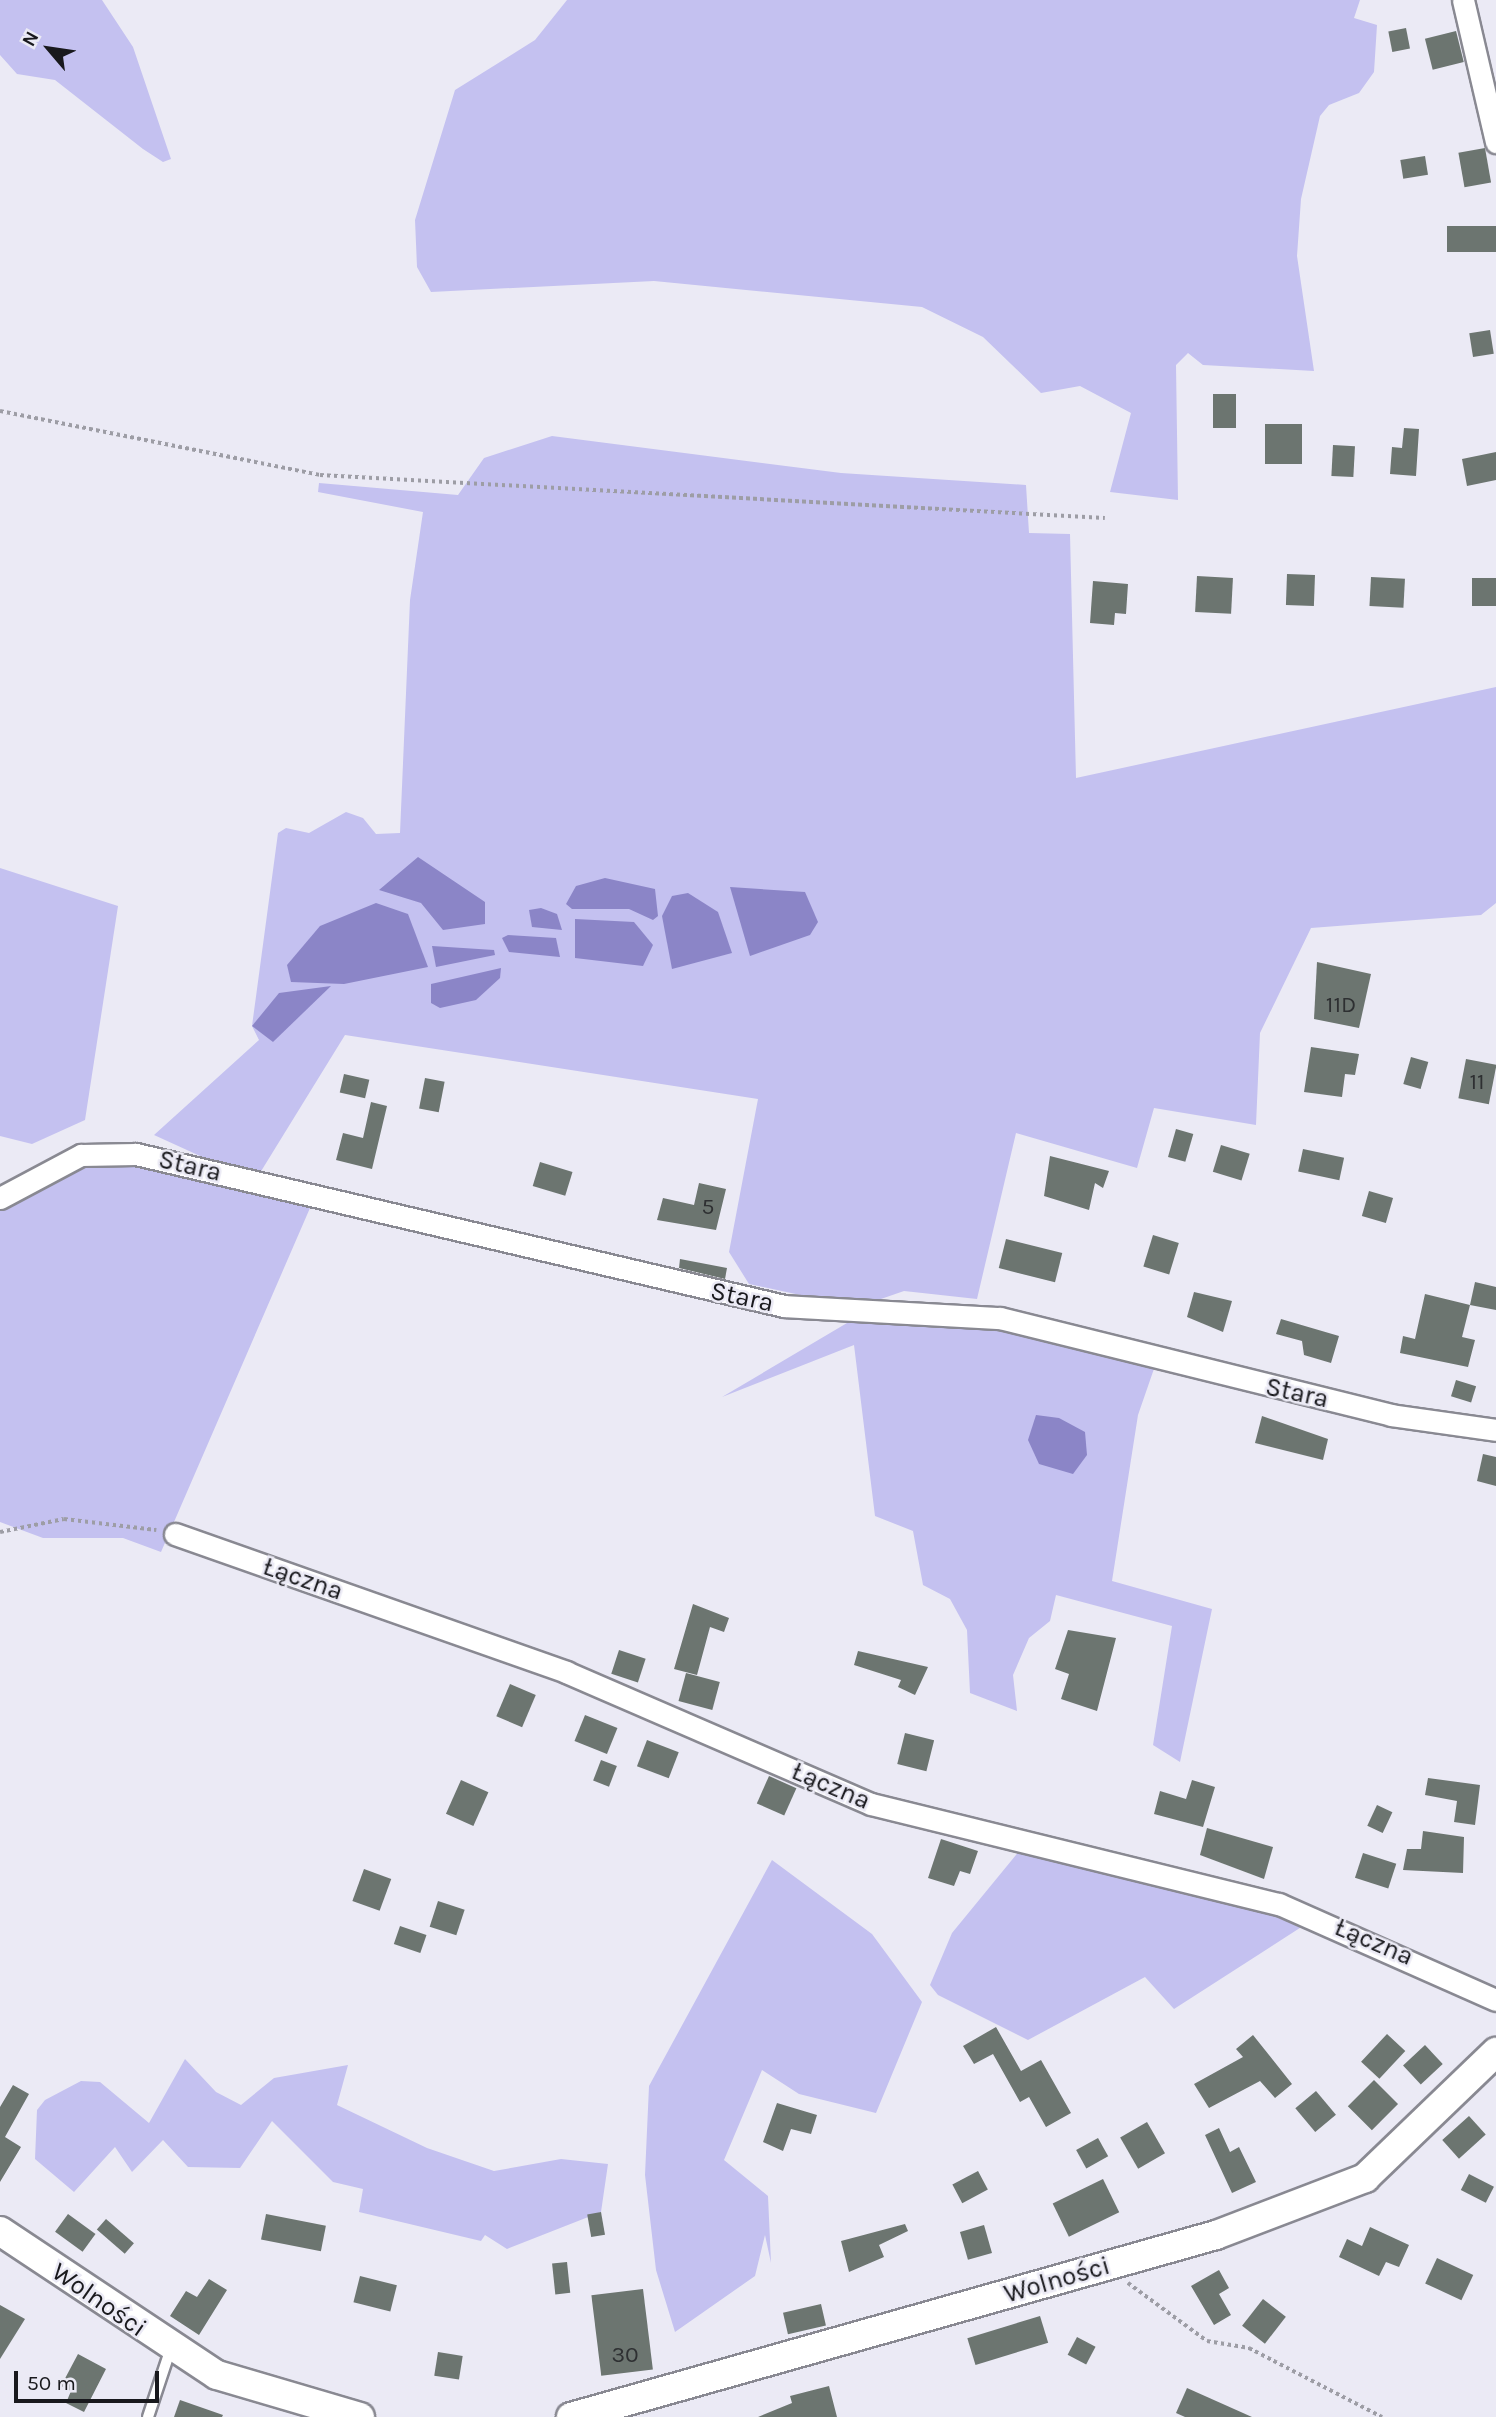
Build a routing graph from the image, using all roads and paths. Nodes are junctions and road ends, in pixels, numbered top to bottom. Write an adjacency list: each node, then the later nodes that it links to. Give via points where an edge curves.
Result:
1 (1462, 0): 2 (street)
2 (1496, 142)
3 (0, 411): 4 (path, via 320,475)
4 (1105, 518)
5 (0, 1198): 6 (street, Stara, via 81,1155 145,1156 784,1306 1000,1318 1391,1415)
6 (1496, 1430)
7 (0, 1532): 8 (path, via 64,1519)
8 (176, 1534): 9 (street, Łączna, via 566,1672 871,1804 1279,1903)
9 (1496, 2000)
10 (1496, 2052): 12 (street, Wolności, via 1364,2178 1216,2235)
11 (0, 2231): 13 (street, Wolności)
12 (1119, 2263): 14 (street, Wolności); 17 (path, via 1135,2293 1207,2341 1249,2348)
13 (171, 2348): 15 (lane); 16 (street, Wolności, via 217,2375)
14 (591, 2415)
15 (148, 2417)
16 (360, 2417)
17 (1382, 2417)

